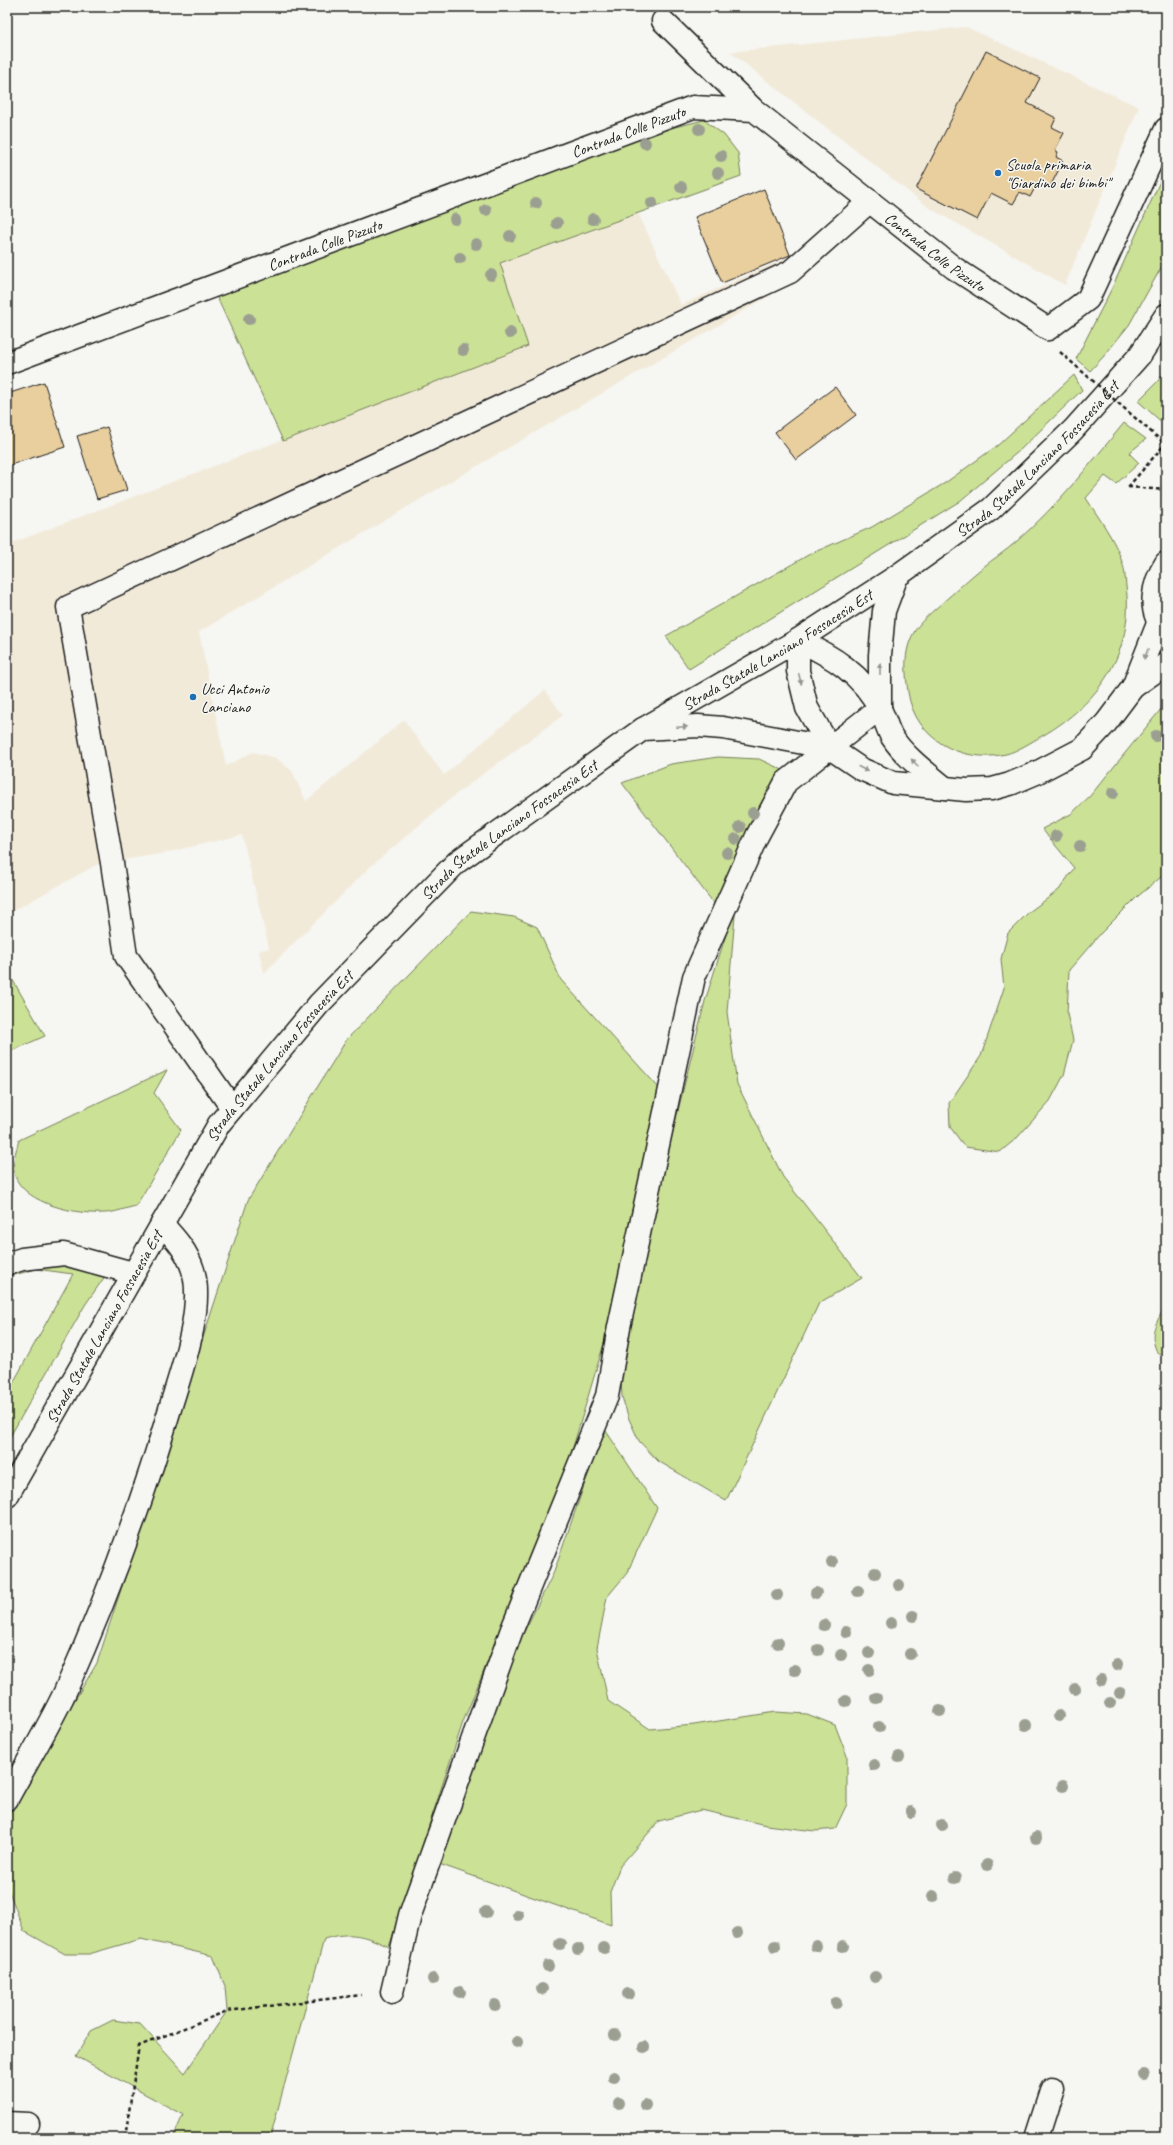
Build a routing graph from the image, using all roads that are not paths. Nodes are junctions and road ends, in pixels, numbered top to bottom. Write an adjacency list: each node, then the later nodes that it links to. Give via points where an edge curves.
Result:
1 (663, 22): 2 (street)
2 (754, 110): 4 (street, Contrada Colle Pizzuto); 6 (street, Contrada Colle Pizzuto, via 693,107)
3 (1166, 129): 4 (street, Contrada Colle Pizzuto, via 1088,299 1048,329 954,268)
4 (870, 202): 17 (street, via 790,272 68,607 126,956)
5 (1166, 315): 8 (street, Strada Statale Lanciano Fossacesia Est, via 1140,355 1073,430 991,509)
6 (7, 363)
7 (1166, 563): 9 (street, via 1157,576 1153,593 1155,611)
8 (897, 576): 10 (street, Strada Statale Lanciano Fossacesia Est); 13 (street, one-way to 8, via 880,655 884,611)
9 (1163, 626): 12 (street, one-way to 12)
10 (798, 640): 13 (street, via 828,655 856,675); 14 (street, Strada Statale Lanciano Fossacesia Est); 15 (street, one-way to 15, via 798,671 807,708)
11 (1166, 664): 12 (street)
12 (1133, 687): 16 (street, via 1106,723 1082,749 1010,784 992,789)
13 (880, 708): 15 (street); 16 (street, one-way to 13, via 917,765 892,737)
14 (643, 729): 15 (street, one-way to 15, via 698,726 723,728); 17 (street, Strada Statale Lanciano Fossacesia Est, via 457,862 318,1004)
15 (830, 748): 16 (street, one-way to 16, via 861,769 893,782); 23 (street, via 786,782 757,836 694,977 619,1327 607,1396 511,1632 410,1915)
16 (944, 788)
17 (232, 1108): 18 (street, Strada Statale Lanciano Fossacesia Est, via 219,1124)
18 (162, 1224): 20 (street, Strada Statale Lanciano Fossacesia Est); 22 (street, via 181,1244 193,1271 196,1306 189,1344 140,1500 87,1641 64,1694)
19 (7, 1264): 20 (street, via 22,1259 64,1254)
20 (133, 1273): 21 (street, Strada Statale Lanciano Fossacesia Est)
21 (7, 1496)
22 (7, 1799)
23 (392, 1992)
24 (1052, 2088): 25 (street)
25 (1036, 2138)

